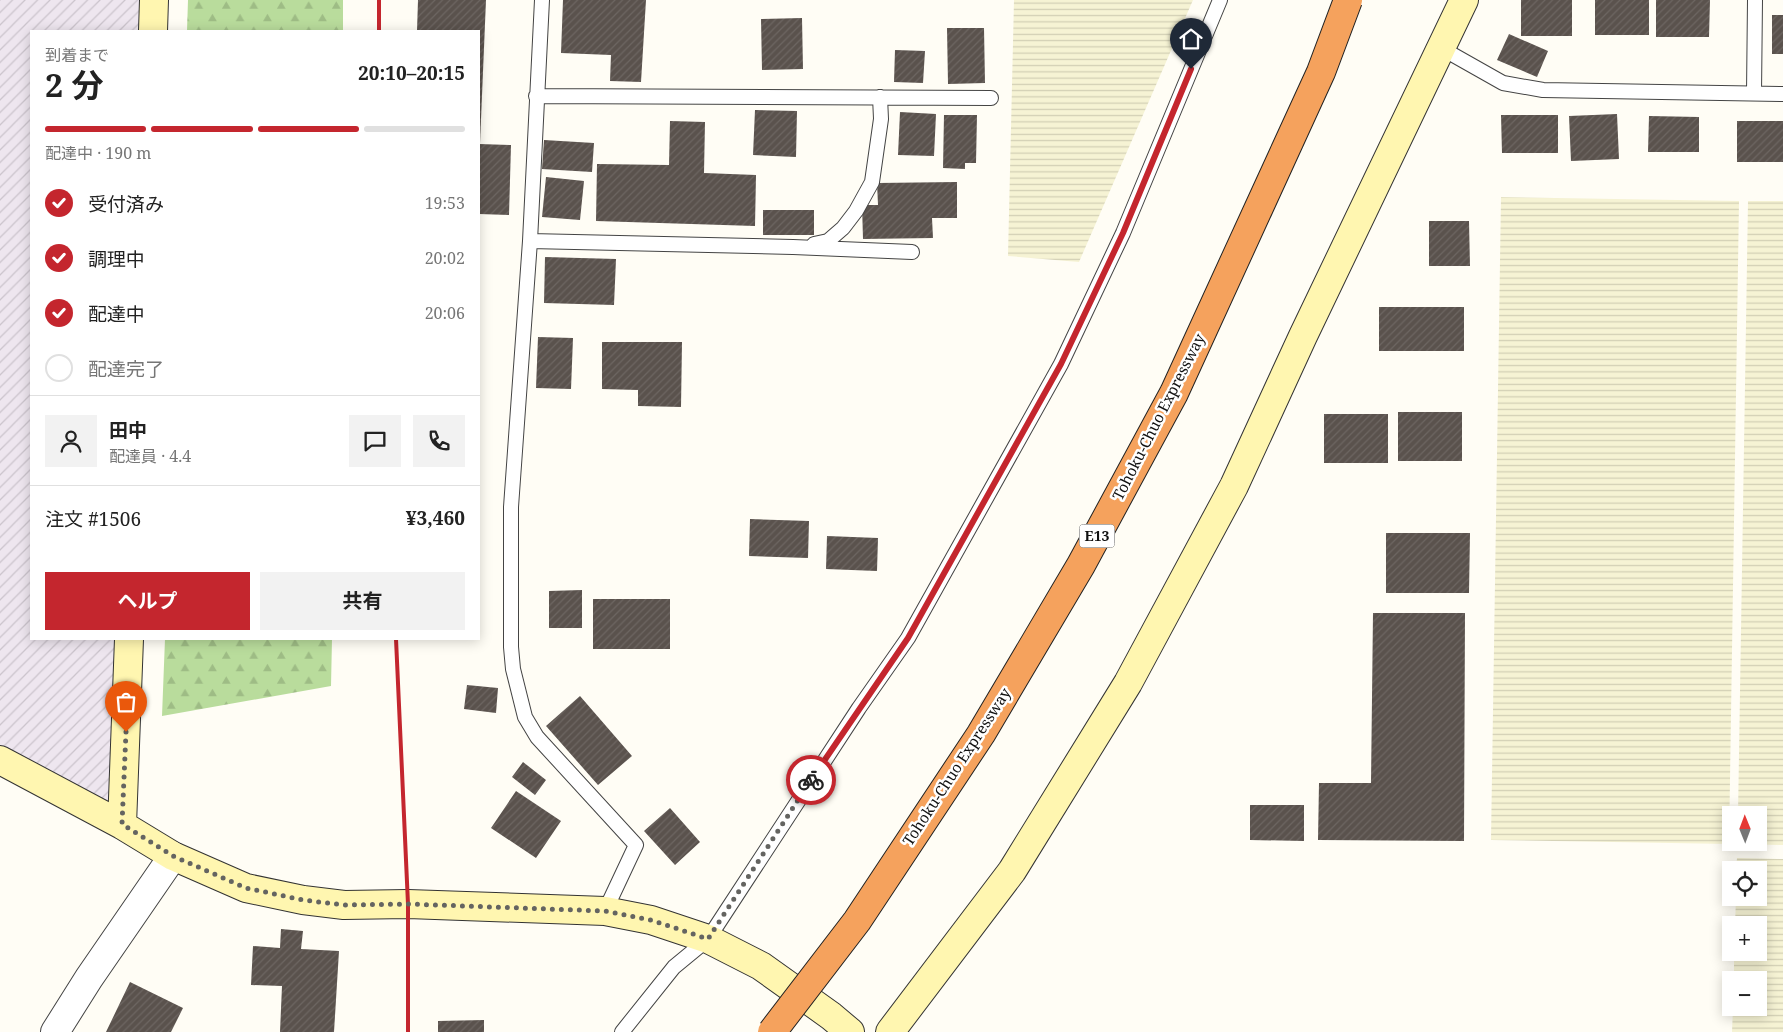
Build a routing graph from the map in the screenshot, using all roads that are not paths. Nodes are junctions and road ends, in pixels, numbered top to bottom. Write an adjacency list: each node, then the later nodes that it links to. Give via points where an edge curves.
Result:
1 (154, 0): 7 (street)
2 (542, 0): 11 (lane)
3 (1220, 0): 22 (lane, via 1123,233 1061,364 908,638)
4 (1348, 0): 25 (highway, Tohoku-Chuo Expressway / E13, bridge, via 1321,72 1178,384 1081,565 981,734 857,921)
5 (1464, 0): 8 (street)
6 (1755, 0): 9 (lane)
7 (153, 30)
8 (1441, 48): 9 (lane, via 1503,83 1543,90); 27 (street, via 1234,486 1128,683 1012,871)
9 (1754, 93): 10 (lane)
10 (1783, 94)
11 (536, 96): 12 (lane); 14 (lane)
12 (880, 97): 13 (lane); 15 (lane, via 881,118 872,182 856,211 828,241)
13 (991, 98)
14 (530, 241): 15 (lane); 21 (lane, via 511,507 513,669 525,717 537,737 636,845)
15 (793, 247): 16 (lane)
16 (912, 252)
17 (129, 640): 19 (street)
18 (0, 760): 19 (street)
19 (122, 824): 20 (street)
20 (173, 856): 21 (street, via 246,888 303,900 344,905); 23 (street)
21 (605, 911): 22 (street, via 651,920)
22 (708, 939): 24 (lane, via 674,967); 26 (street, via 761,966)
23 (56, 1032)
24 (622, 1032)
25 (772, 1032)
26 (850, 1032)
27 (890, 1032)

